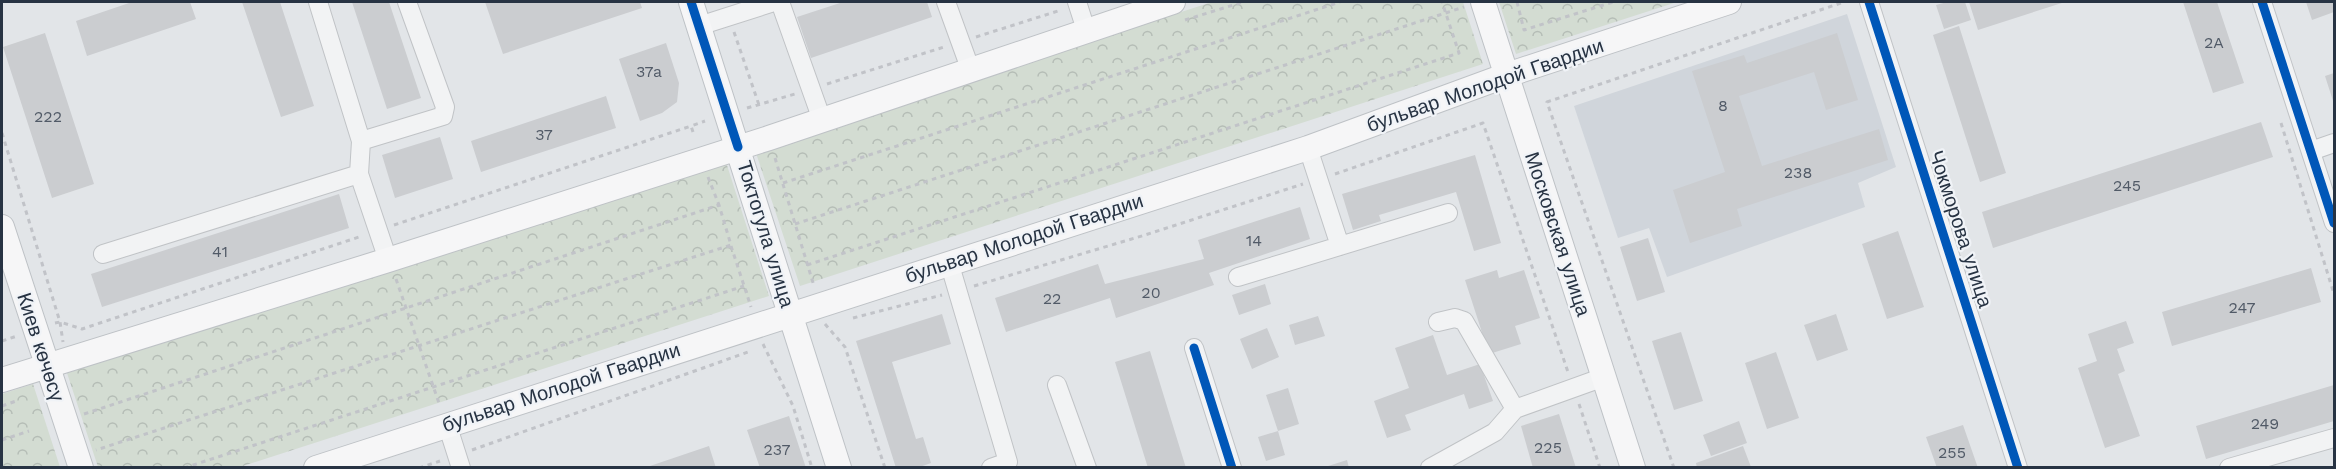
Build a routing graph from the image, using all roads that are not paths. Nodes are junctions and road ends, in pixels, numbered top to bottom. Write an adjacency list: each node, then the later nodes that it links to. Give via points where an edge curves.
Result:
1 (318, 2): 18 (street)
2 (407, 2): 18 (street, via 445,107 443,116)
3 (691, 2): 13 (main road, Токтогула улица)
4 (774, 2): 13 (street)
5 (780, 2): 17 (street)
6 (946, 2): 15 (street)
7 (1173, 2): 14 (main road)
8 (1483, 2): 16 (main road, Московская улица)
9 (1730, 2): 16 (main road, бульвар Молодой Гвардии)
10 (1869, 2): 51 (street, Чокморова улица)
11 (2262, 2): 22 (street)
12 (1077, 3): 14 (street)
13 (699, 26): 20 (main road, Токтогула улица)
14 (1086, 30): 15 (main road)
15 (971, 71): 17 (main road)
16 (1507, 75): 21 (main road, бульвар Молодой Гвардии); 36 (main road, Московская улица)
17 (822, 120): 20 (main road)
18 (361, 141): 23 (street)
19 (2334, 143): 22 (street)
20 (738, 147): 29 (main road); 32 (main road, Токтогула улица)
21 (1308, 148): 27 (street); 30 (main road, бульвар Молодой Гвардии)
22 (2311, 151): 25 (street)
23 (359, 174): 28 (street); 29 (street)
24 (1448, 213): 27 (street)
25 (2334, 223)
26 (2, 227): 35 (main road, Киев көчөсү, via 35,330)
27 (1340, 246): 31 (street)
28 (103, 254)
29 (388, 260): 35 (main road)
30 (949, 262): 32 (main road, бульвар Молодой Гвардии); 46 (street, via 1008,462)
31 (1238, 277)
32 (790, 313): 40 (main road, бульвар Молодой Гвардии); 45 (main road, Токтогула улица)
33 (1438, 322): 39 (street, via 1455,318 1464,321)
34 (1194, 348): 48 (street)
35 (56, 362): 37 (main road); 42 (main road, Киев көчөсү)
36 (1604, 377): 39 (street); 50 (main road, Московская улица)
37 (2, 380)
38 (1057, 385): 47 (street)
39 (1515, 409): 49 (street, via 1495,432)
40 (447, 424): 43 (street); 44 (main road, бульвар Молодой Гвардии)
41 (2334, 438): 52 (street)
42 (92, 459)
43 (459, 461)
44 (316, 468)
45 (839, 468)
46 (991, 468)
47 (1087, 468)
48 (1232, 468)
49 (1430, 468)
50 (1633, 468)
51 (2018, 468)
52 (2229, 468)

